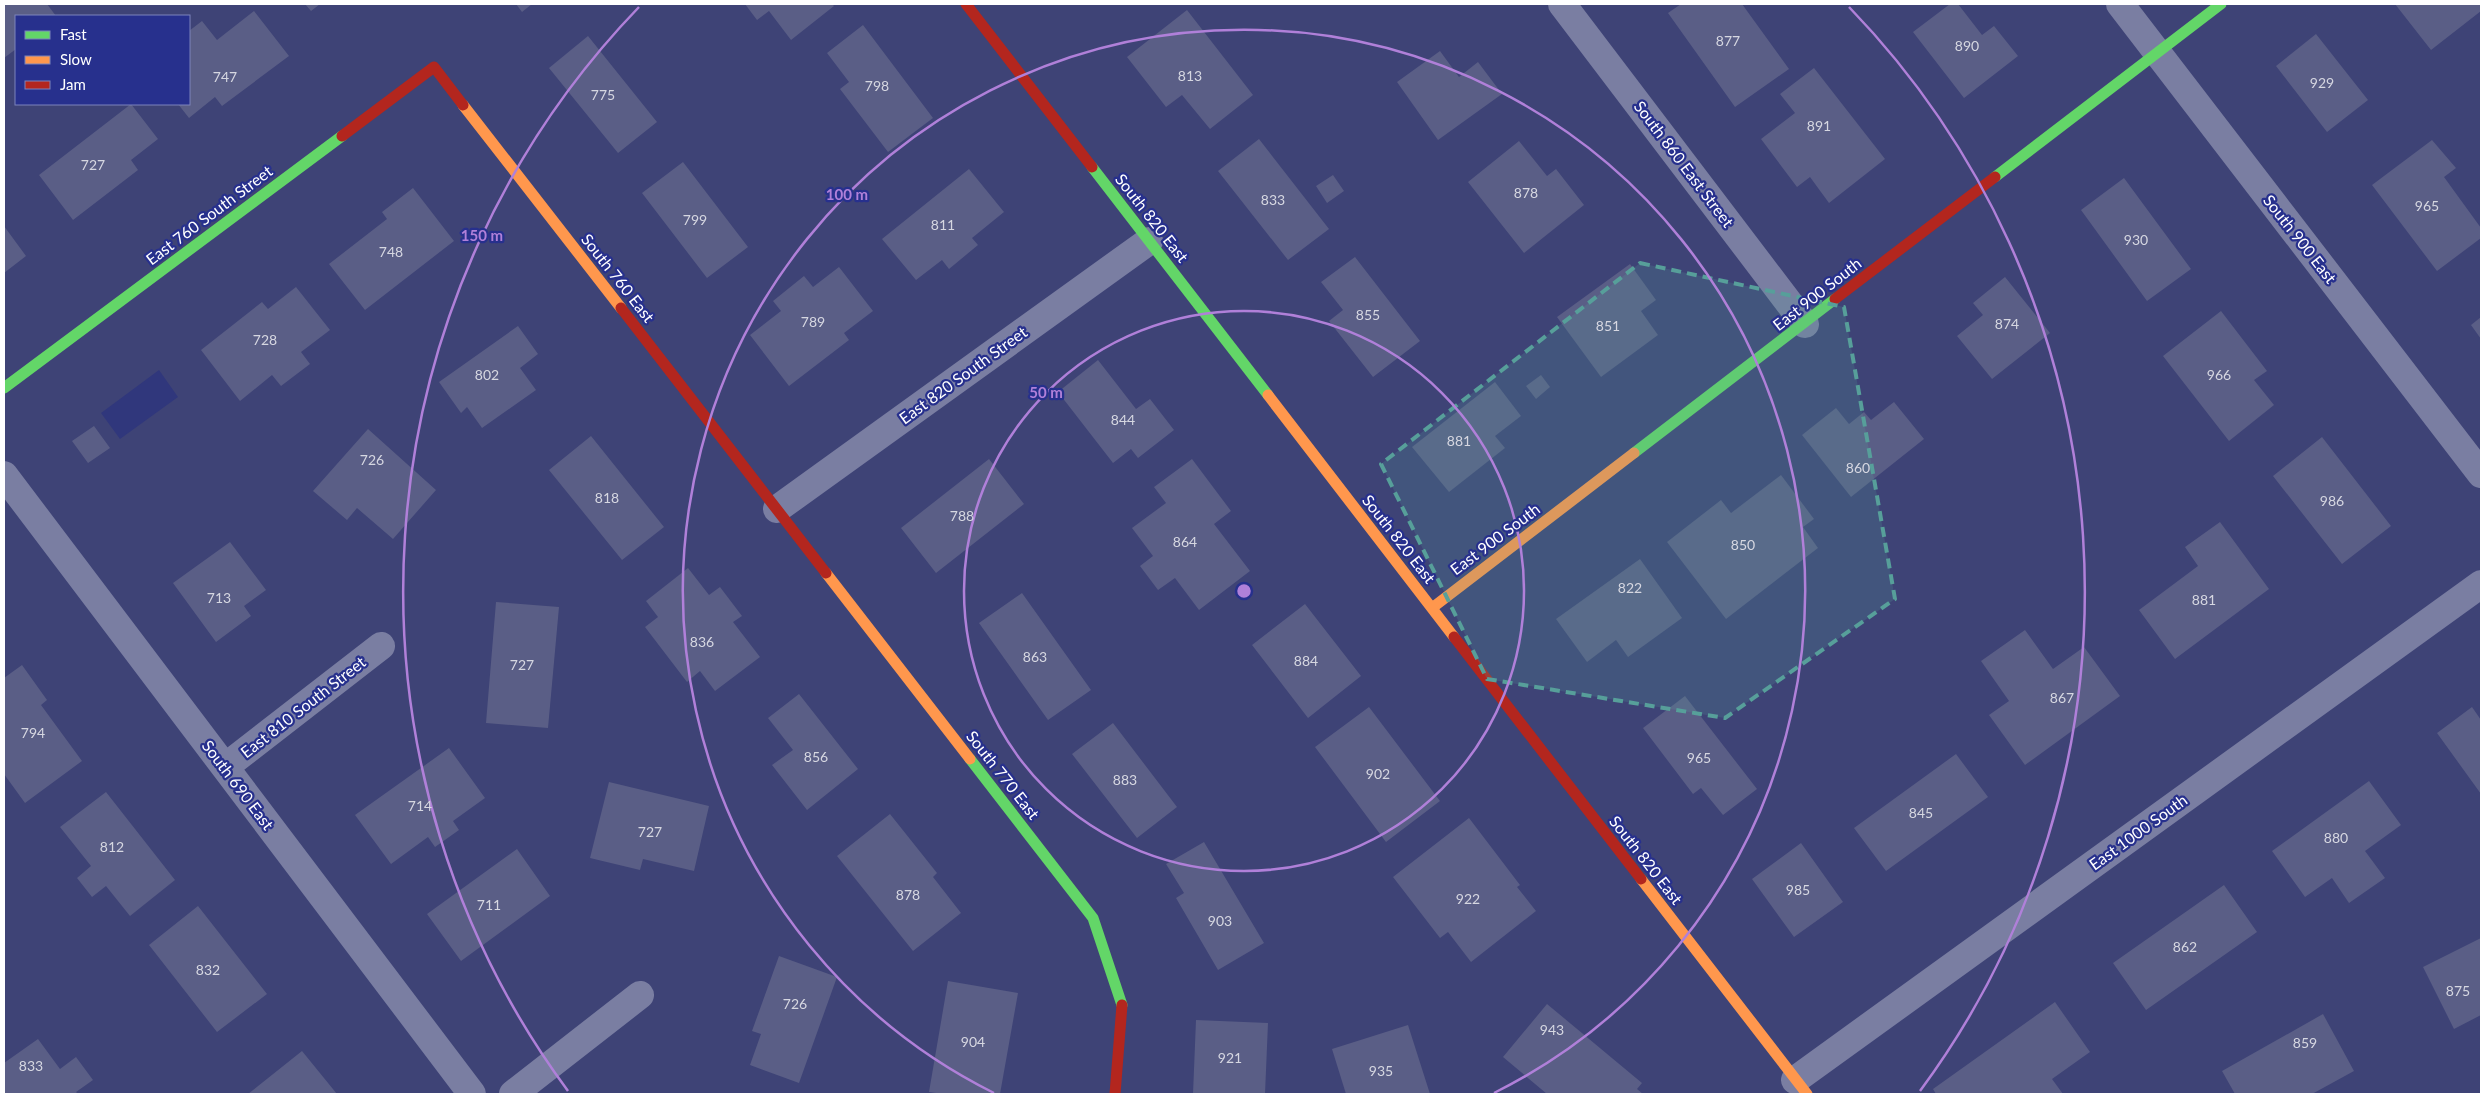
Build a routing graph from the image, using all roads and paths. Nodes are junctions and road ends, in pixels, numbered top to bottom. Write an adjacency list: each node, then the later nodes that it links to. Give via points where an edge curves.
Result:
1 (966, 4): 7 (street, South 820 East)
2 (1562, 4): 8 (street, South 860 East Street)
3 (2120, 4): 5 (street, South 900 East)
4 (2221, 4): 5 (street, East 900 South)
5 (2157, 52): 8 (street, East 900 South); 10 (street, South 900 East)
6 (434, 68): 9 (street, East 760 South Street); 12 (street, South 760 East)
7 (1149, 241): 12 (street, East 820 South Street); 14 (street, South 820 East)
8 (1805, 324): 14 (street, East 900 South)
9 (4, 388)
10 (2481, 474)
11 (4, 475): 16 (street, South 690 East)
12 (776, 509): 21 (street, South 770 East, via 1093,918 1122,1002)
13 (2481, 584): 18 (street, East 1000 South)
14 (1432, 608): 18 (street, South 820 East)
15 (381, 646): 16 (street, East 810 South Street)
16 (225, 767): 19 (street, South 690 East)
17 (640, 995): 20 (street)
18 (1801, 1087)
19 (472, 1094)
20 (512, 1094)
21 (1115, 1094)

